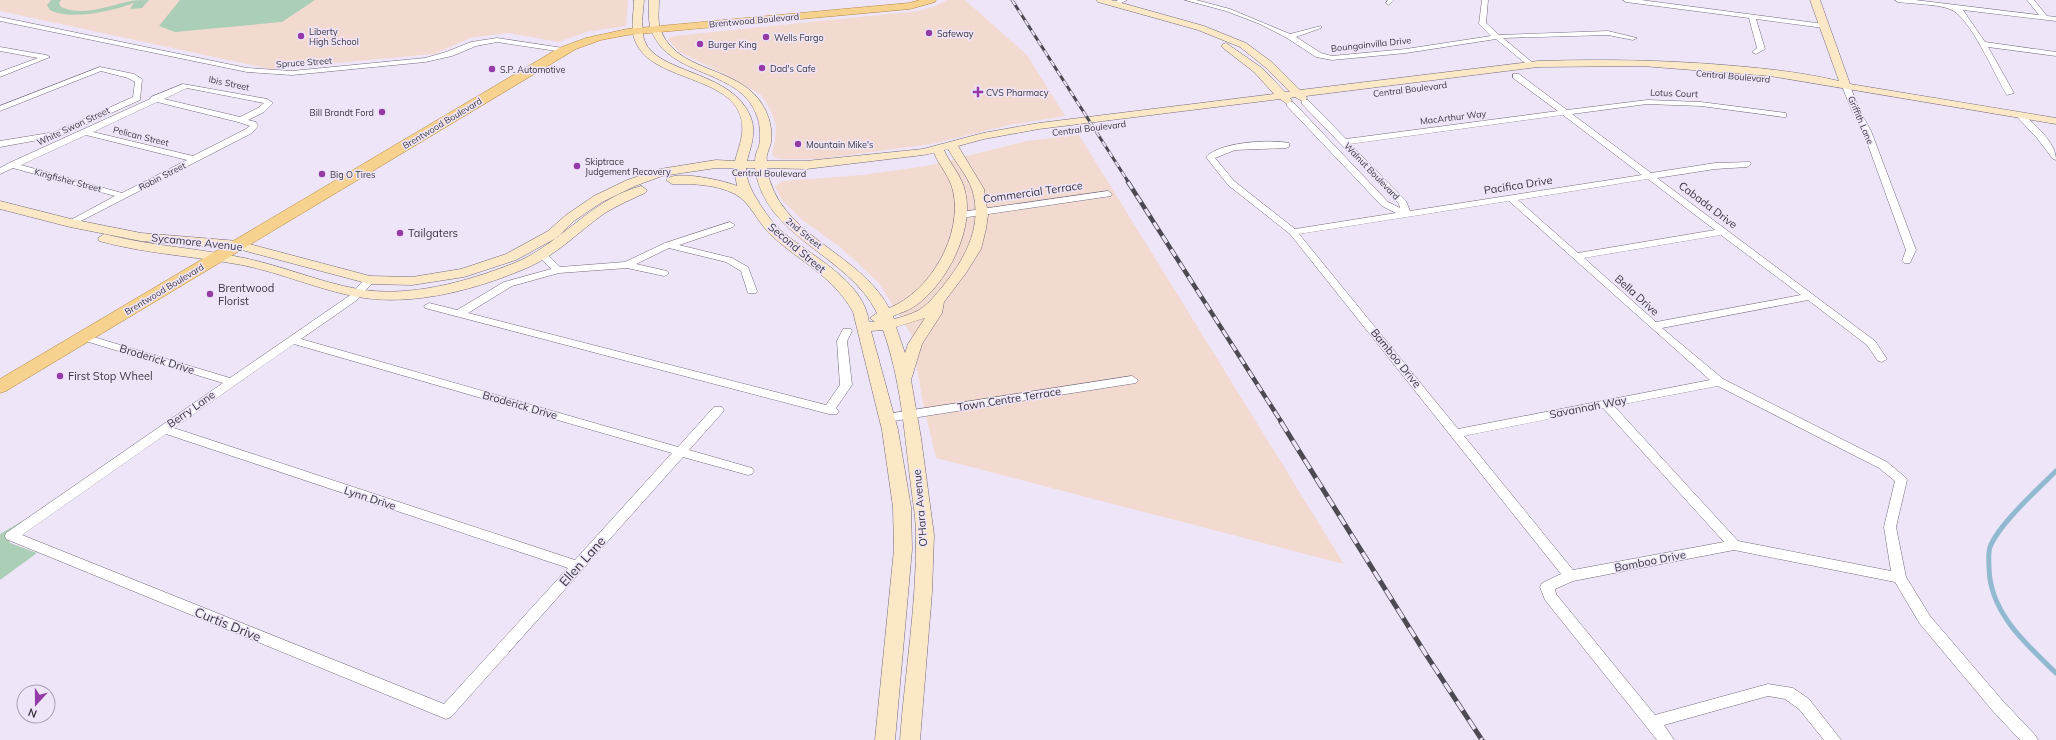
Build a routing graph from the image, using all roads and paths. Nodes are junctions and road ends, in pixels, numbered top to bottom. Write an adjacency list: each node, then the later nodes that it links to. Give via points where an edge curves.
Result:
1 (639, 0): 22 (street)
2 (654, 0): 21 (street, 2nd Street)
3 (931, 0): 21 (main road, Brentwood Boulevard, via 910,6)
4 (1089, 0): 38 (street, Walnut Boulevard, via 1096,5 1217,42 1258,70)
5 (1101, 0): 13 (street, Walnut Boulevard)
6 (1188, 0): 23 (street, Boungainvilla Drive, via 1242,15)
7 (1485, 0): 24 (street, via 1482,24)
8 (1626, 0): 15 (street)
9 (1815, 0): 19 (street, Griffith Lane)
10 (1898, 0): 14 (street)
11 (1940, 0): 14 (street)
12 (2030, 0): 16 (street)
13 (1120, 2): 36 (street, Walnut Boulevard, via 1201,28 1243,45 1269,65)
14 (1950, 6): 16 (street); 26 (street, via 1960,12)
15 (1752, 16): 19 (street); 29 (street, via 1761,49)
16 (2045, 18): 18 (street)
17 (0, 19): 28 (street, Spruce Street, via 272,73 425,60 474,44 497,40)
18 (2056, 19)
19 (1824, 26): 34 (street, Griffith Lane)
20 (1319, 27): 23 (street)
21 (656, 29): 22 (main road, Brentwood Boulevard); 57 (street, 2nd Street, via 664,47 674,56 729,79 756,102 766,132 760,157)
22 (637, 31): 28 (main road, Brentwood Boulevard, via 597,37); 56 (street, via 647,54 660,63 713,84 736,102 743,113 749,135)
23 (1290, 36): 24 (street, Boungainvilla Drive, via 1319,55 1336,58 1406,51)
24 (1496, 37): 25 (street, Boungainvilla Drive, via 1608,33); 31 (street)
25 (1633, 38)
26 (1983, 44): 30 (street); 35 (street)
27 (0, 49): 32 (street, via 46,57)
28 (563, 50): 73 (main road, Brentwood Boulevard)
29 (1756, 52)
30 (2056, 54)
31 (1530, 65): 34 (street, Central Boulevard, via 1591,62 1667,64 1768,72); 36 (street, Central Boulevard)
32 (0, 75)
33 (1516, 76): 34 (street, Central Boulevard, via 1585,70 1641,70 1700,73 1825,87); 39 (street, Central Boulevard); 41 (street, Cabada Drive)
34 (1846, 86): 43 (street, Central Boulevard); 78 (street, Griffith Lane, via 1867,131 1882,178 1911,250)
35 (2010, 93)
36 (1297, 94): 38 (street, Central Boulevard); 39 (street, Walnut Boulevard)
37 (154, 99): 44 (street); 44 (street, Ibis Street, via 180,87 193,86 269,103); 46 (street, White Swan Street)
38 (1286, 100): 39 (street, Central Boulevard); 50 (street, Central Boulevard, via 1039,126 1004,132); 68 (street, Walnut Boulevard, via 1385,204)
39 (1305, 102): 47 (street, Walnut Boulevard)
40 (0, 108): 48 (street, via 6,108 100,68 131,76 139,81 137,98 57,134)
41 (1564, 112): 42 (street, Lotus Court, via 1658,102 1721,106); 47 (street, MacArthur Way); 59 (street, Cabada Drive)
42 (1783, 115)
43 (2021, 116): 45 (street, Central Boulevard); 52 (street)
44 (241, 120): 53 (street, Robin Street, via 253,124 253,128)
45 (2056, 121)
46 (84, 132): 53 (street, Pelican Street); 55 (street, White Swan Street)
47 (1344, 142): 68 (street, Walnut Boulevard, via 1403,203)
48 (0, 144)
49 (1286, 145): 71 (street, Bamboo Drive, via 1267,144 1222,151 1210,157 1231,183)
50 (954, 148): 51 (street, Central Boulevard); 66 (street, via 980,194)
51 (939, 152): 57 (street, Central Boulevard); 67 (street, via 959,190)
52 (2056, 157)
53 (194, 159): 62 (street, Robin Street)
54 (1747, 164): 59 (street, Pacifica Drive, via 1714,166)
55 (12, 165): 58 (street, White Swan Street); 62 (street, Kingfisher Street)
56 (742, 168): 57 (street, Central Boulevard); 60 (street, Central Boulevard); 63 (street, Second Street, via 741,179); 82 (street, Central Boulevard, via 716,164 660,173 631,183 588,205 538,244 490,266 437,278 385,282)
57 (762, 169): 89 (street, 2nd Street, via 768,195 782,215 851,270 871,292)
58 (0, 170)
59 (1650, 177): 64 (street, Pacifica Drive); 72 (street, Cabada Drive)
60 (672, 180): 63 (street, via 705,180 719,183 734,188); 75 (street, Central Boulevard, via 624,198 597,214 558,245)
61 (1108, 194): 66 (street, Commercial Terrace)
62 (124, 196): 69 (street, Robin Street)
63 (750, 198): 91 (street, Second Street, via 765,220 830,274 846,291 860,312)
64 (1512, 198): 68 (street, Pacifica Drive); 76 (street, Bella Drive)
65 (0, 205): 69 (street, Sycamore Avenue)
66 (982, 212): 67 (street, Commercial Terrace); 86 (street, via 974,249)
67 (961, 215): 89 (street, via 956,243 941,269 912,302)
68 (1406, 215): 71 (street, Pacifica Drive)
69 (70, 224): 73 (street, Sycamore Avenue, via 141,237); 77 (street, Sycamore Avenue, via 129,246)
70 (730, 224): 74 (street)
71 (1293, 232): 106 (street, Bamboo Drive)
72 (1723, 232): 76 (street); 85 (street, Cabada Drive)
73 (238, 244): 77 (main road, Brentwood Boulevard); 82 (street, Sycamore Avenue)
74 (668, 245): 79 (street); 83 (street, via 729,260 745,269)
75 (542, 254): 80 (street); 84 (street, Central Boulevard, via 490,277 450,288 406,294)
76 (1577, 256): 90 (street, Bella Drive)
77 (216, 257): 84 (street, Sycamore Avenue, via 242,261); 93 (main road, Brentwood Boulevard)
78 (1907, 262)
79 (627, 265): 80 (street); 81 (street)
80 (558, 270): 88 (street, via 508,284)
81 (664, 273)
82 (370, 280): 84 (street, Berry Lane)
83 (752, 291)
84 (360, 292): 94 (street, Berry Lane)
85 (1809, 296): 90 (street); 95 (street, Cabada Drive, via 1871,343)
86 (938, 300): 89 (street, via 925,312); 98 (street, via 935,313 915,344)
87 (429, 306): 88 (street)
88 (460, 313): 92 (street, via 831,411 846,385 842,341)
89 (887, 320): 91 (street); 98 (street, O'Hara Avenue)
90 (1654, 326): 99 (street, Bella Drive)
91 (863, 327): 104 (street, O'Hara Avenue)
92 (847, 330)
93 (83, 337): 97 (street, Broderick Drive); 100 (main road, Brentwood Boulevard)
94 (292, 340): 97 (street, Berry Lane); 107 (street, Broderick Drive)
95 (1882, 359)
96 (1132, 380): 103 (street, Town Centre Terrace)
97 (231, 382): 105 (street, Berry Lane)
98 (903, 382): 103 (street, O'Hara Avenue)
99 (1720, 382): 101 (street, Savannah Way); 113 (street, Bella Drive, via 1883,465 1901,480 1890,527)
100 (0, 387)
101 (1606, 404): 106 (street, Savannah Way); 110 (street)
102 (718, 410): 107 (street, Ellen Lane)
103 (910, 415): 104 (street, Town Centre Terrace); 117 (street, O'Hara Avenue, via 925,541)
104 (887, 418): 116 (street, O'Hara Avenue, via 900,492 903,527 896,636)
105 (162, 429): 109 (street, Berry Lane); 111 (street, Lynn Drive)
106 (1457, 433): 112 (street, Bamboo Drive)
107 (682, 450): 108 (street, Broderick Drive); 111 (street, Ellen Lane)
108 (748, 470)
109 (11, 536): 114 (street, Curtis Drive)
110 (1734, 545): 112 (street, Bamboo Drive); 113 (street, Bamboo Drive)
111 (577, 566): 114 (street, Ellen Lane)
112 (1570, 576): 115 (street, via 1547,587 1550,596)
113 (1899, 578): 120 (street, via 1925,620)
114 (446, 712)
115 (1652, 722): 118 (street); 119 (street, via 1768,690 1788,693 1804,704)
116 (885, 740)
117 (910, 740)
118 (1666, 740)
119 (1833, 740)
120 (2030, 740)

